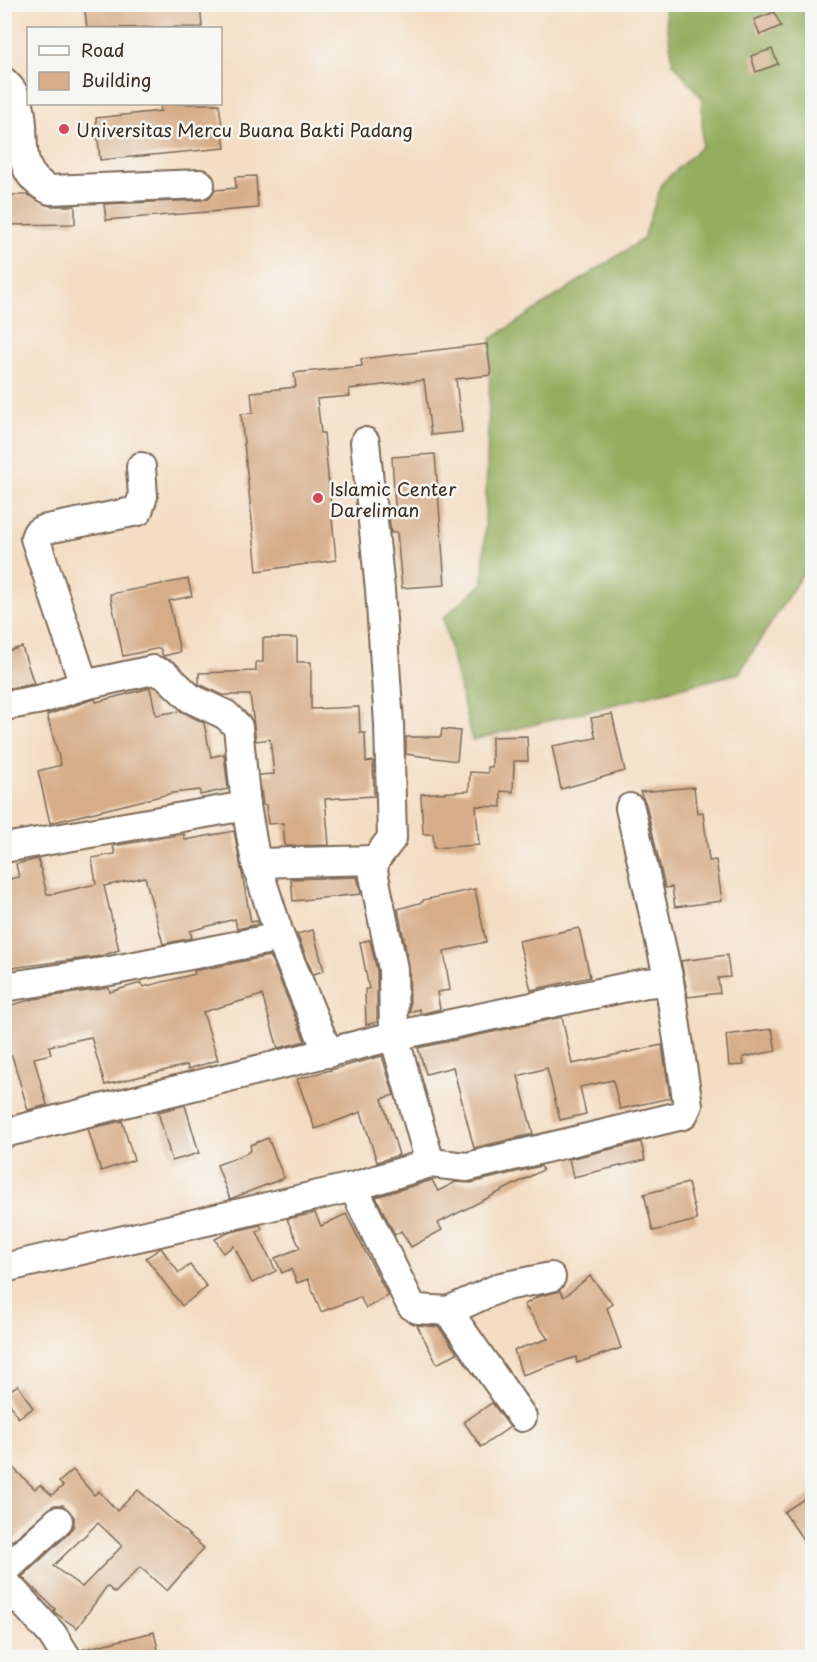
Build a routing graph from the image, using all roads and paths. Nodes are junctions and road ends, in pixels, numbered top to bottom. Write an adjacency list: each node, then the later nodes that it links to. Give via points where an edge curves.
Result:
1 (4, 82): 2 (street, via 14,91 19,111 18,159 22,172 33,183 50,190)
2 (200, 184)
3 (365, 442): 10 (street, via 380,590 392,838)
4 (141, 467): 5 (street, via 143,496 138,511 42,530 35,538)
5 (84, 685): 6 (street); 7 (street, via 153,670 166,675 190,698 226,716 238,728)
6 (4, 706)
7 (246, 806): 9 (street); 11 (street)
8 (630, 808): 13 (street)
9 (4, 848)
10 (375, 860): 11 (street); 15 (street, via 373,871 393,969)
11 (256, 863): 12 (street)
12 (280, 937): 14 (street, via 110,971); 16 (street)
13 (669, 981): 15 (street); 18 (street, via 688,1105 683,1115 467,1167)
14 (4, 987)
15 (394, 1036): 16 (street); 18 (street)
16 (328, 1053): 17 (street)
17 (4, 1133)
18 (430, 1163): 19 (street)
19 (353, 1187): 20 (street); 22 (street, via 411,1305)
20 (4, 1268)
21 (551, 1277): 22 (street, via 501,1287)
22 (448, 1311): 23 (street)
23 (522, 1417)
24 (58, 1521): 25 (street)
25 (4, 1571)
26 (4, 1581): 27 (street, via 52,1634)
27 (67, 1658)

